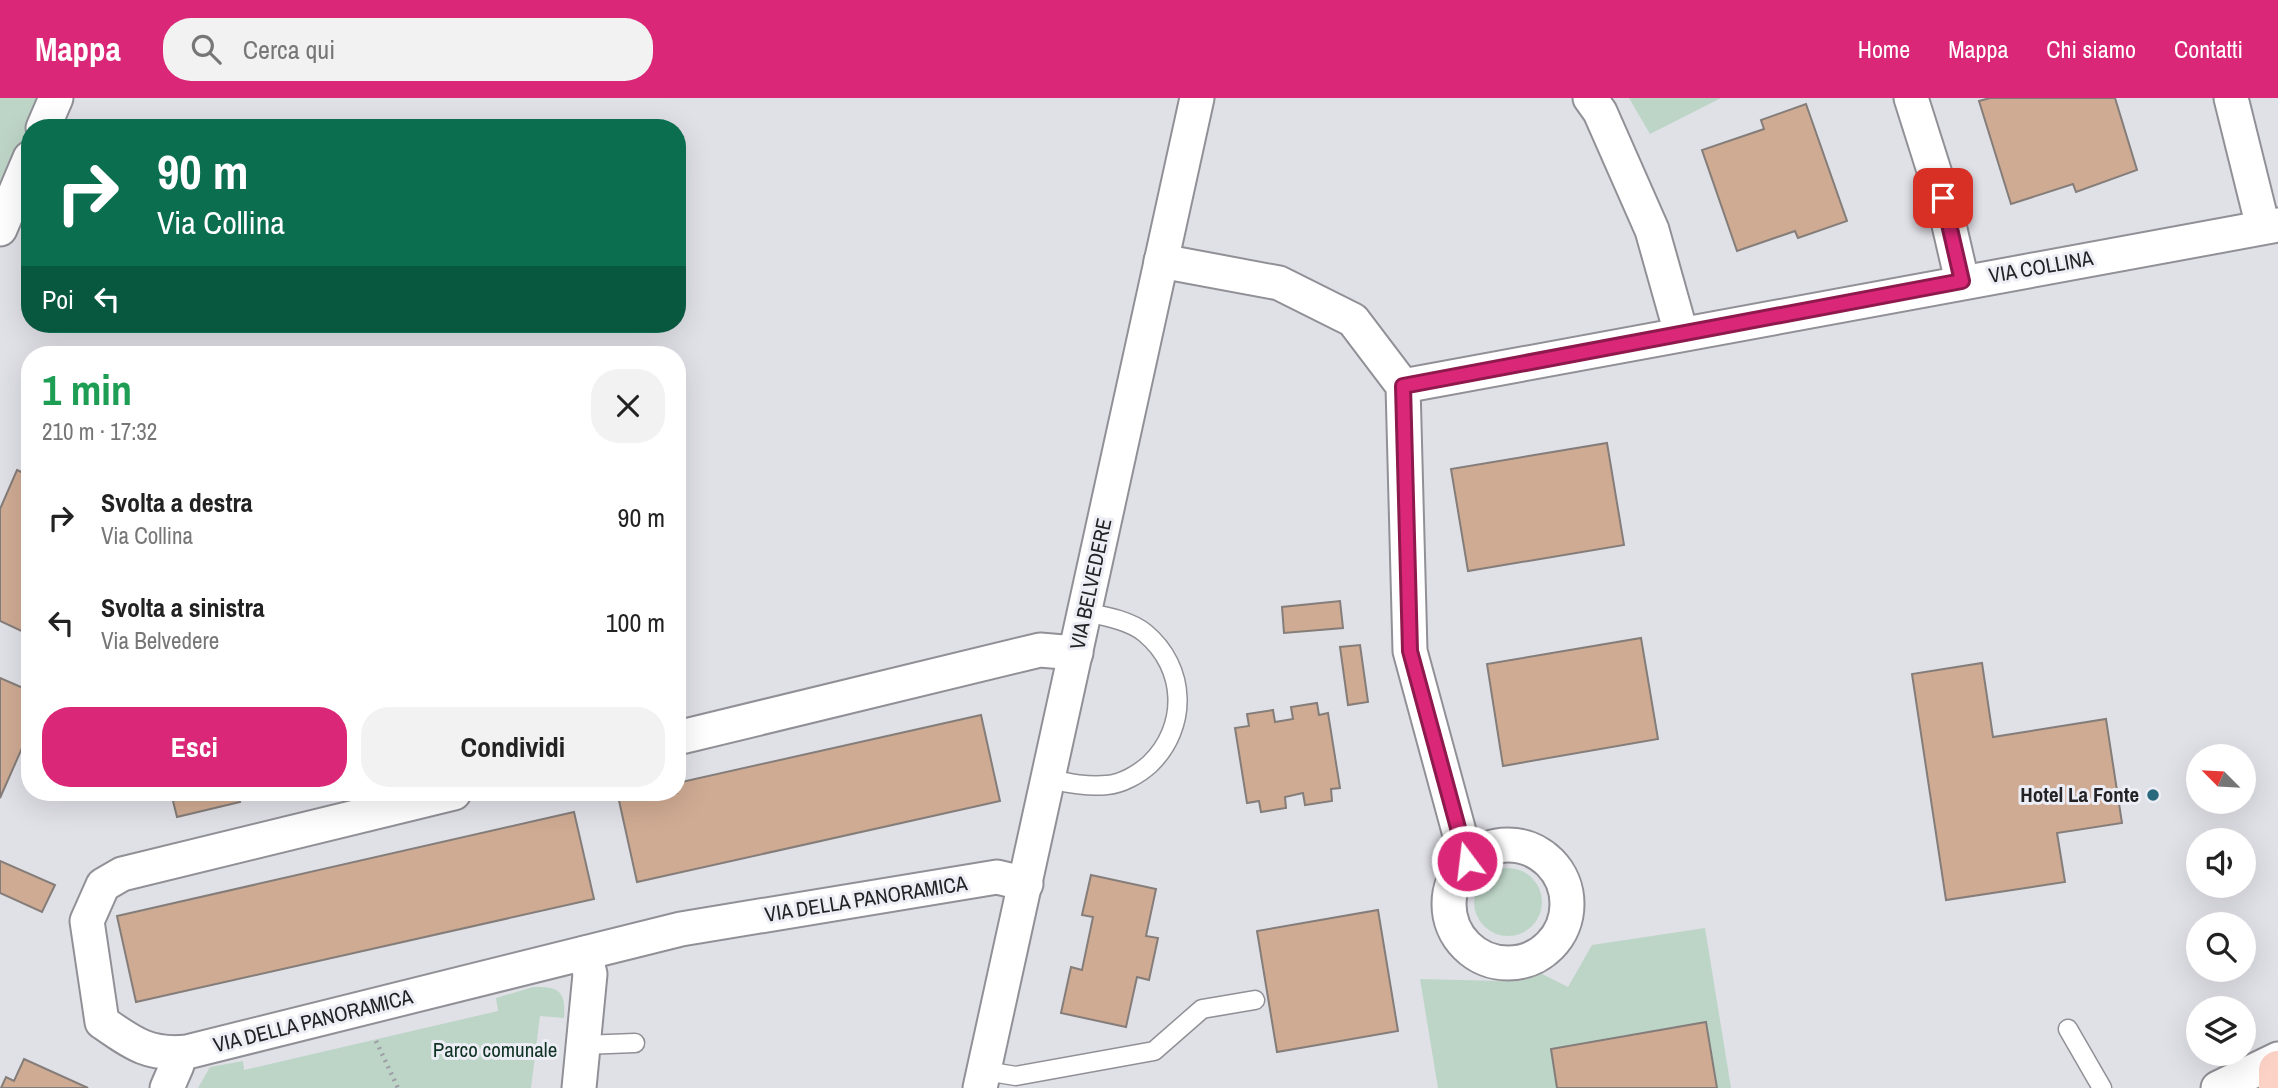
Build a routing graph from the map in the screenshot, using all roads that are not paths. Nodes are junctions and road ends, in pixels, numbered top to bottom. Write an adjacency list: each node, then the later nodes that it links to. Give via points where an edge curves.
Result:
1 (56, 98): 6 (street)
2 (1196, 98): 10 (street, VIA BELVEDERE)
3 (1590, 98): 12 (street, via 1652,230)
4 (1911, 98): 11 (street, via 1943,198)
5 (2231, 98): 8 (street)
6 (47, 119)
7 (21, 179): 9 (street)
8 (2270, 226): 11 (street, VIA COLLINA)
9 (0, 229)
10 (1161, 261): 13 (street, via 1279,283 1353,320); 14 (street, VIA BELVEDERE)
11 (1962, 281): 12 (street, VIA COLLINA)
12 (1681, 333): 13 (street, VIA COLLINA)
13 (1403, 386): 19 (street, via 1410,651)
14 (1084, 612): 15 (street, VIA BELVEDERE); 17 (lane, via 1143,631 1166,655 1178,686 1178,720 1164,750 1140,773 1110,785)
15 (1076, 653): 16 (street, via 1040,650); 17 (street, VIA BELVEDERE)
16 (686, 736)
17 (1048, 779): 20 (street, VIA BELVEDERE)
18 (421, 801): 26 (street, VIA DELLA PANORAMICA, via 122,874 103,884 87,921 102,1022 135,1045 164,1055)
19 (1467, 861)
20 (1026, 884): 21 (street, VIA DELLA PANORAMICA, via 997,877 681,929); 29 (street, VIA BELVEDERE)
21 (585, 953): 25 (street, via 590,974); 26 (street, VIA DELLA PANORAMICA)
22 (1255, 1000): 29 (lane, VIA BELVEDERE, via 1202,1009 1154,1051)
23 (2068, 1029): 32 (lane)
24 (635, 1043): 25 (lane)
25 (583, 1045): 31 (street)
26 (177, 1053): 30 (street)
27 (2278, 1059): 33 (street)
28 (2278, 1070): 34 (main road)
29 (983, 1079)
30 (167, 1088)
31 (579, 1088)
32 (2102, 1088)
33 (2218, 1088)
34 (2278, 1088)

